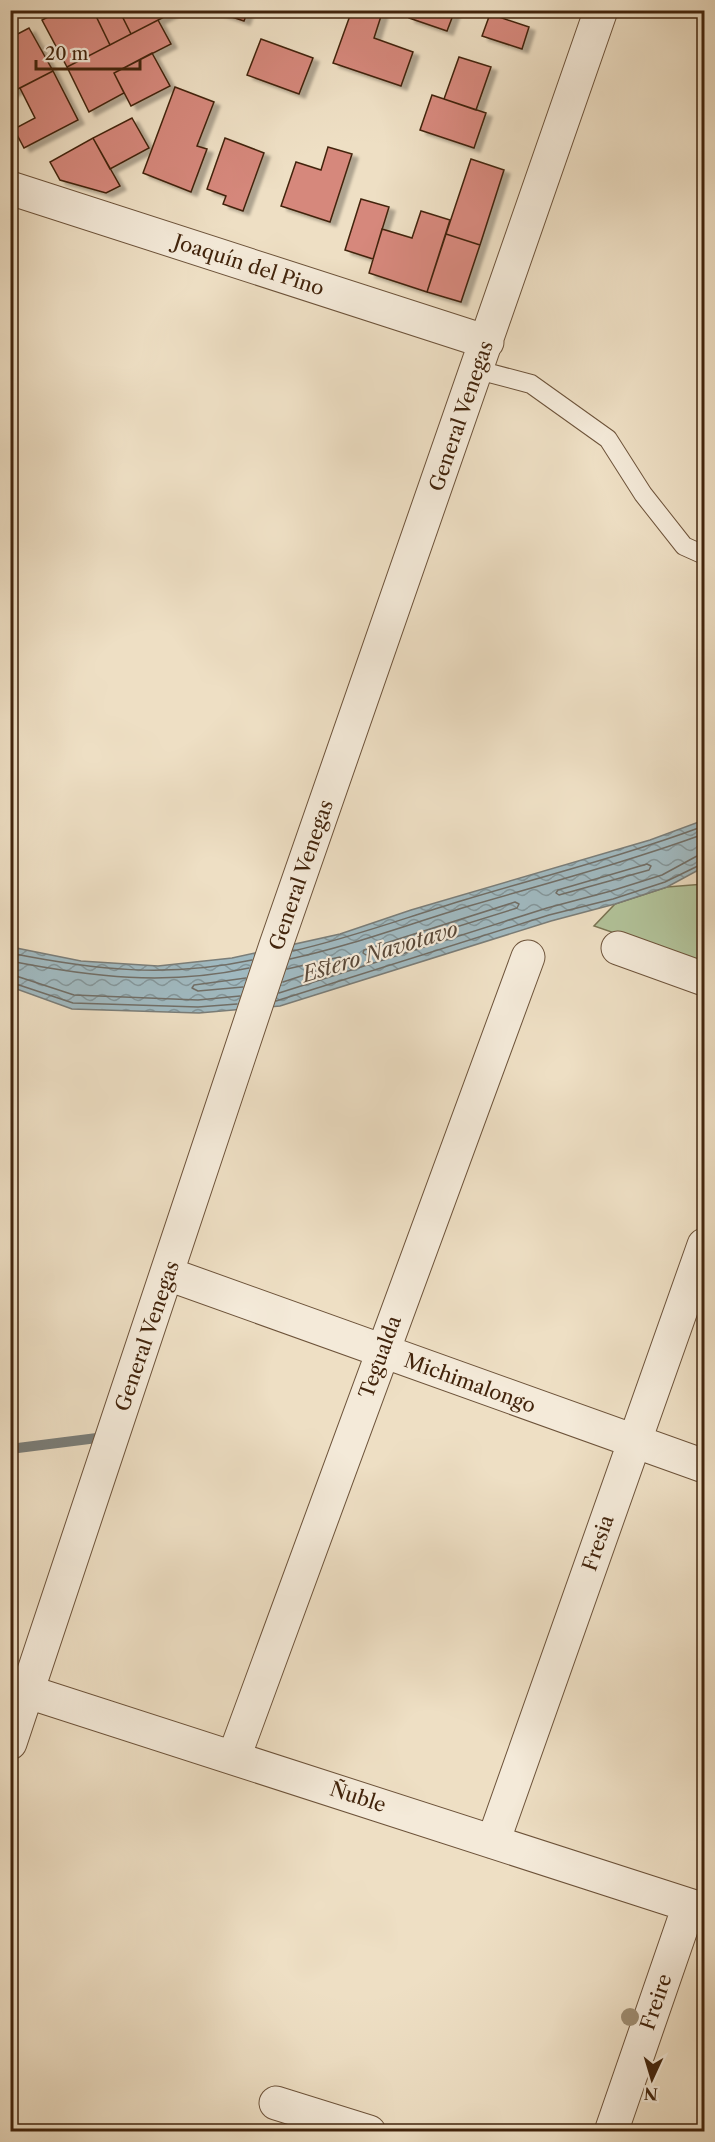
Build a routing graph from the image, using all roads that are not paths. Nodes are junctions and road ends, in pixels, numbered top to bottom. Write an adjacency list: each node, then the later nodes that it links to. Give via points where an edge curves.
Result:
1 (601, 10): 3 (street, General Venegas)
2 (10, 188): 3 (street, Joaquín del Pino)
3 (482, 356): 4 (lane, via 531,384 608,439 643,494 684,546); 9 (street, General Venegas, via 276,945)
4 (705, 555)
5 (618, 948): 7 (street)
6 (528, 957): 10 (street, Tegualda)
7 (705, 979)
8 (705, 1245): 11 (street, Fresia)
9 (168, 1274): 10 (street, Michimalongo); 13 (street, General Venegas)
10 (382, 1351): 11 (street, Michimalongo); 15 (street, Tegualda)
11 (634, 1441): 12 (street, Michimalongo); 16 (street, Fresia)
12 (705, 1466)
13 (19, 1688): 14 (street, General Venegas); 15 (street, Ñuble)
14 (10, 1743)
15 (234, 1757): 16 (street, Ñuble)
16 (493, 1842): 17 (street, Ñuble)
17 (697, 1908): 20 (street, Freire)
18 (276, 2103): 19 (street)
19 (369, 2132)
20 (611, 2132)

